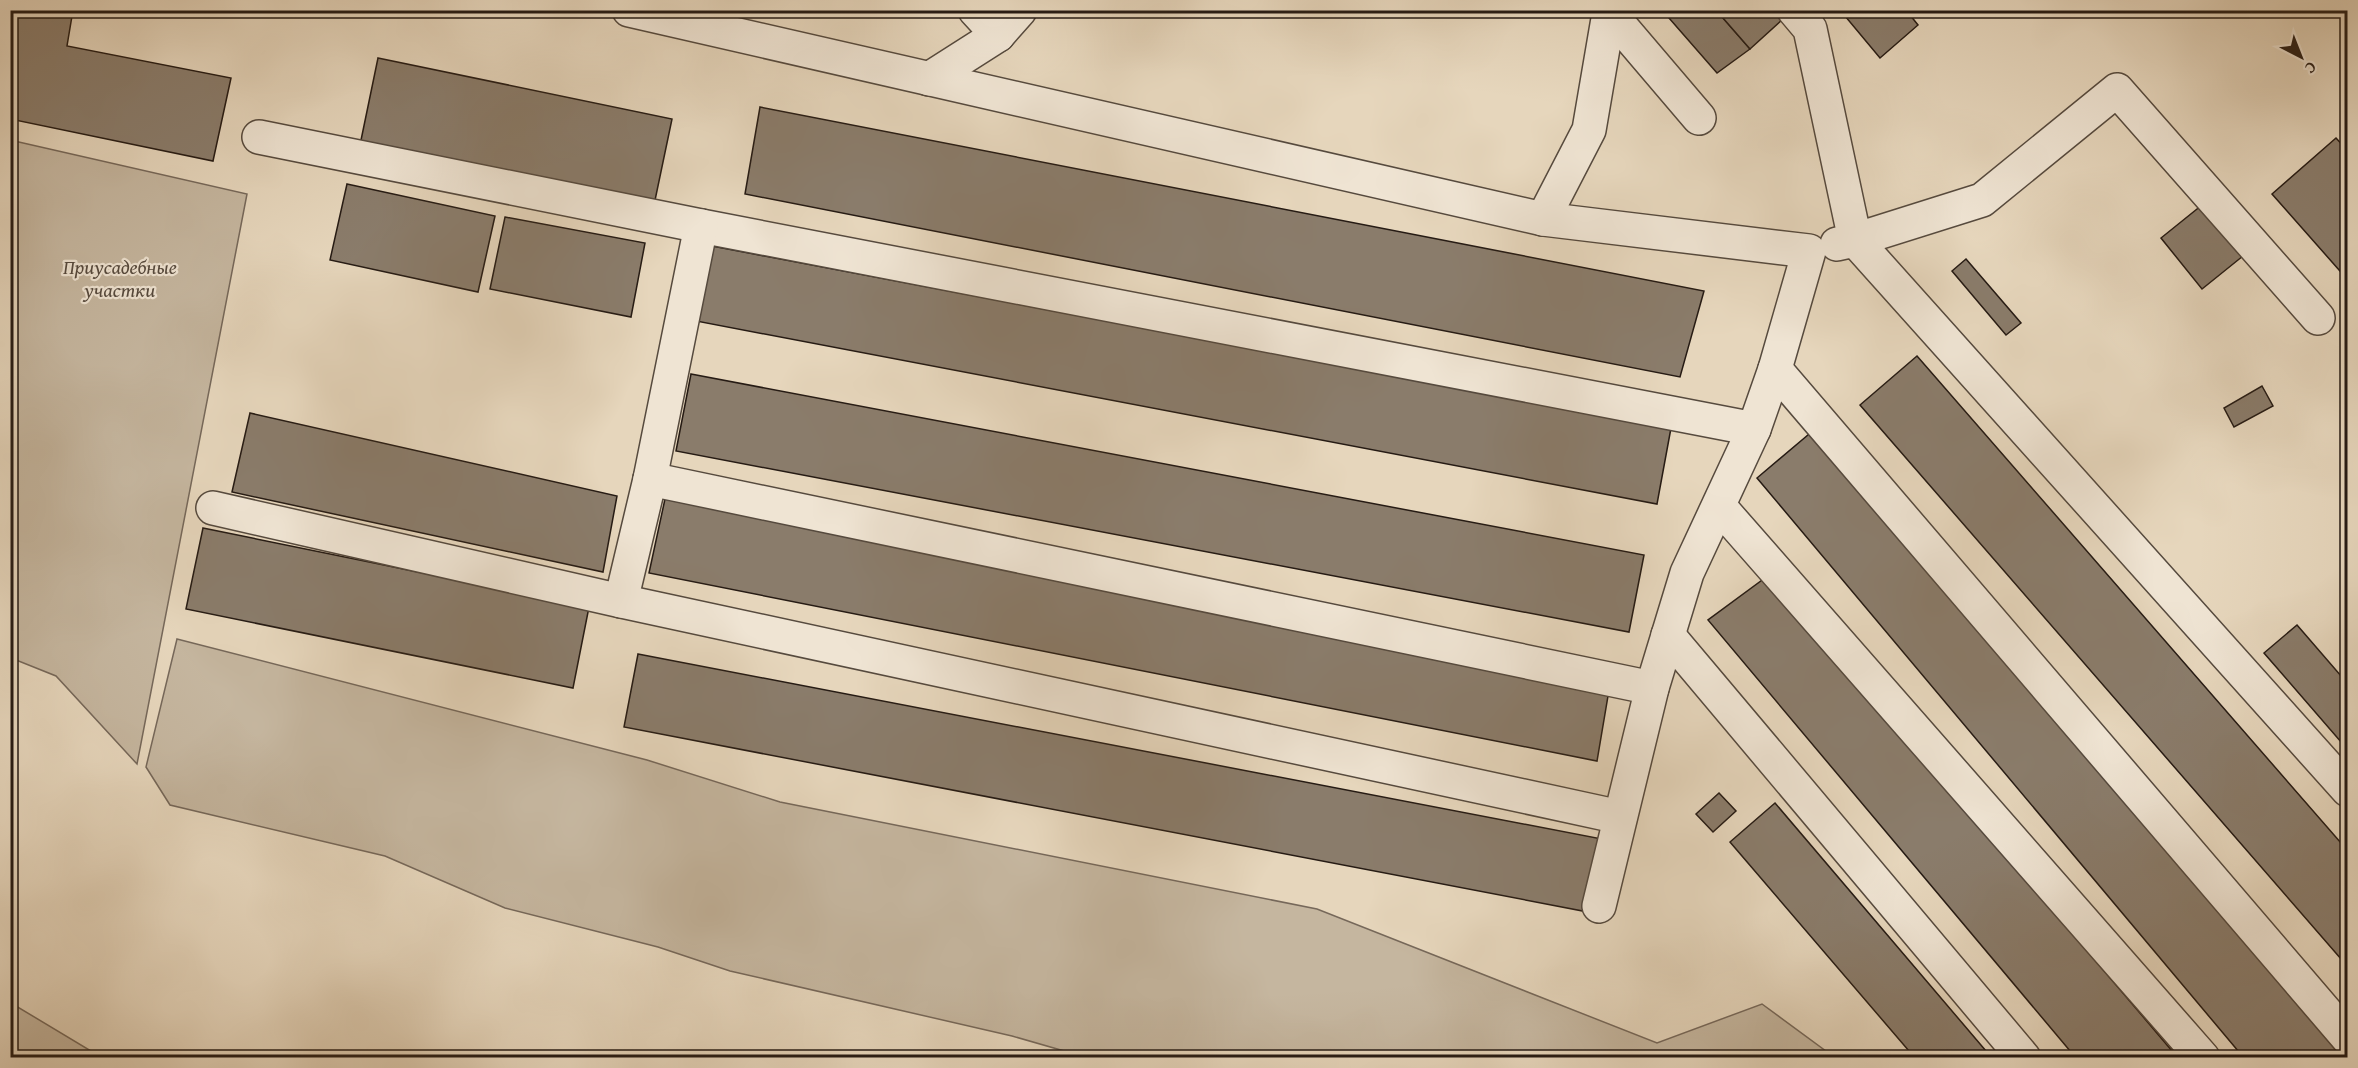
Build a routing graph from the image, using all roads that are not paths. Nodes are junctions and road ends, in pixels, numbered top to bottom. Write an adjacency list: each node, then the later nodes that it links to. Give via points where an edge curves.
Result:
1 (629, 10): 7 (street)
2 (975, 10): 6 (street)
3 (1020, 10): 6 (street)
4 (1794, 10): 12 (street, via 1810,29)
5 (1608, 12): 8 (street); 10 (street, via 1589,130)
6 (998, 35): 7 (street)
7 (929, 79): 10 (street)
8 (1699, 118)
9 (259, 136): 11 (street)
10 (1544, 219): 13 (street)
11 (701, 226): 16 (street); 17 (street)
12 (1855, 240): 13 (street); 14 (street, via 1982,200 2117,90); 23 (street)
13 (1809, 251): 15 (street)
14 (2318, 318)
15 (1775, 369): 16 (street); 26 (street)
16 (1754, 429): 18 (street)
17 (650, 479): 20 (street); 22 (street)
18 (1719, 506): 21 (street, via 1687,573); 28 (street)
19 (213, 508): 20 (street)
20 (621, 601): 24 (street)
21 (1668, 635): 22 (street); 27 (street)
22 (1652, 688): 24 (street)
23 (2348, 790)
24 (1620, 817): 25 (street)
25 (1599, 906)
26 (2348, 1038)
27 (2024, 1058)
28 (2203, 1058)

